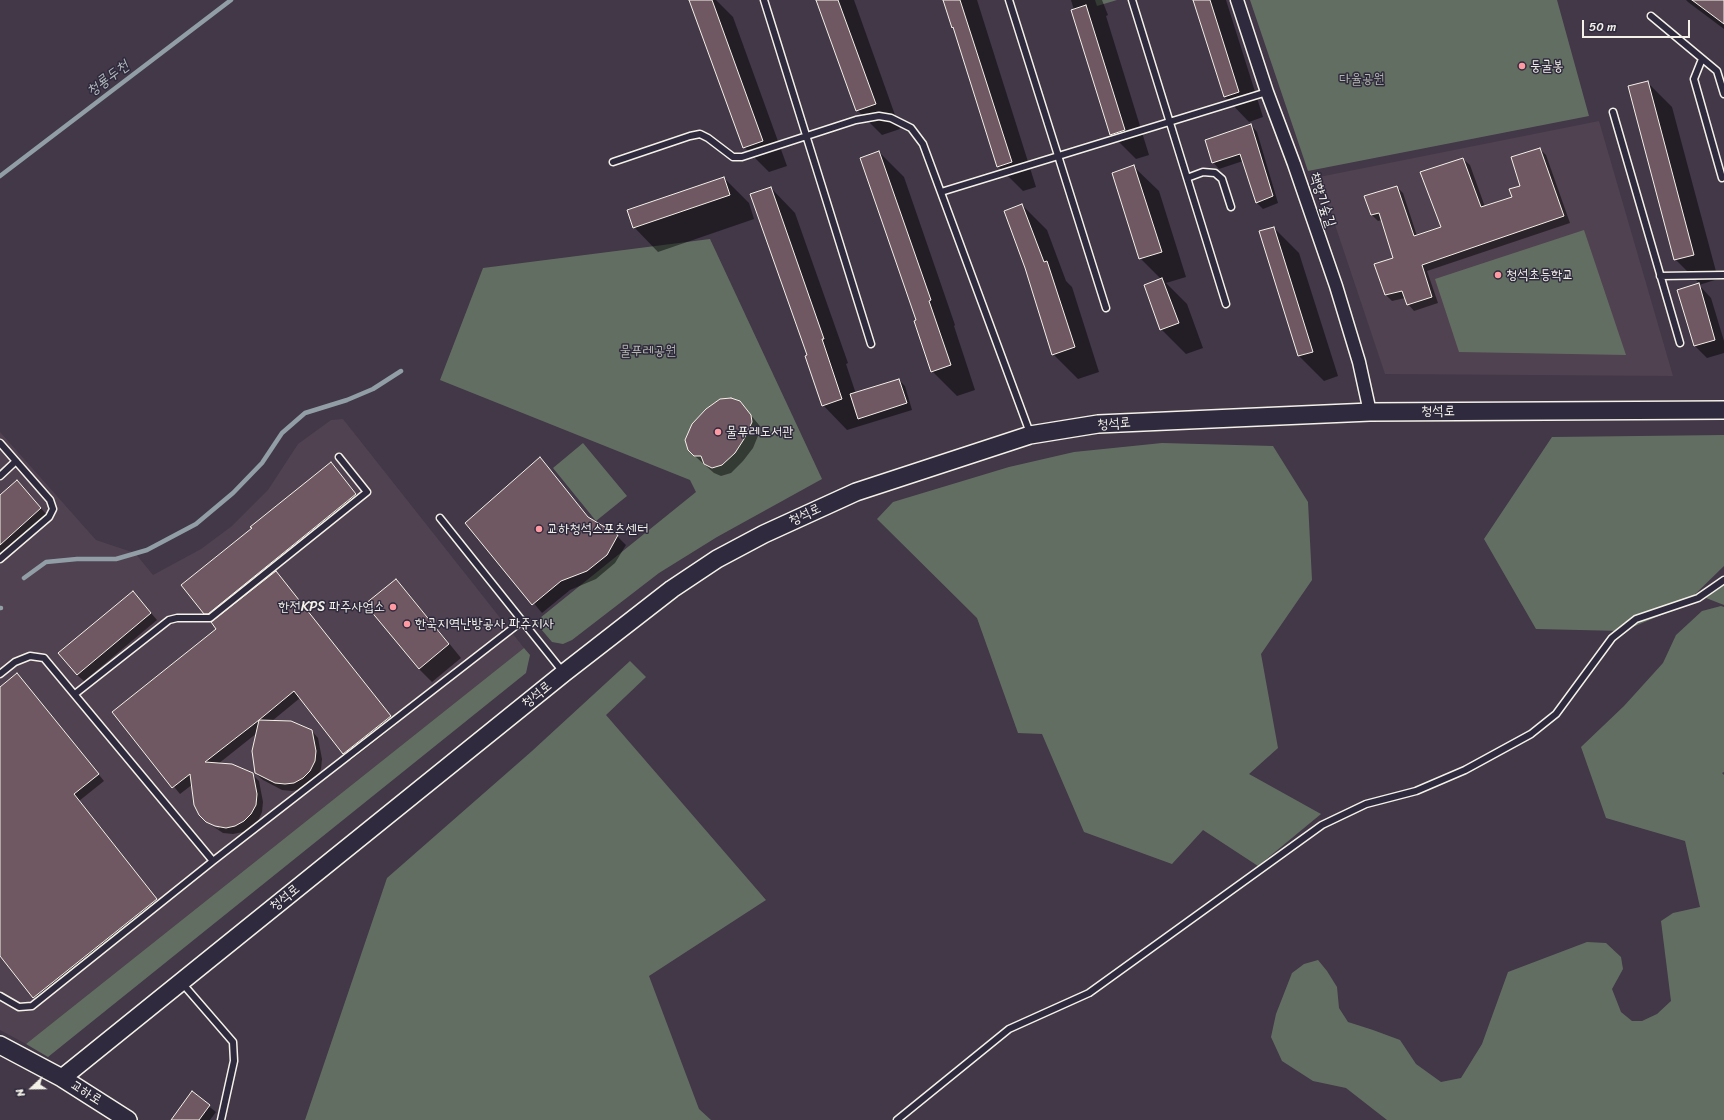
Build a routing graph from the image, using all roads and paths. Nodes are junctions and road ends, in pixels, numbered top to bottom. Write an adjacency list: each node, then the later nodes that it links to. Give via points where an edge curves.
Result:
1 (764, 0): 11 (lane)
2 (1009, 0): 12 (lane)
3 (1132, 0): 10 (lane)
4 (1237, 0): 7 (street, 책향기숲길)
5 (1651, 16): 6 (lane)
6 (1702, 59): 8 (lane, via 1717,72); 14 (lane, via 1694,79)
7 (1267, 92): 10 (lane); 27 (street, 책향기숲길, via 1336,286 1360,362)
8 (1724, 94)
9 (1613, 112): 21 (lane)
10 (1170, 122): 12 (lane); 16 (lane)
11 (806, 136): 15 (lane, via 742,157 733,157 700,134); 18 (lane, via 856,120 879,116 891,118 911,128 923,144); 25 (lane)
12 (1058, 156): 18 (lane); 23 (lane)
13 (1724, 159): 14 (lane)
14 (1717, 161): 17 (lane)
15 (613, 162)
16 (1187, 178): 19 (lane, via 1203,172 1215,173 1222,179); 22 (lane)
17 (1722, 178)
18 (941, 192): 28 (lane)
19 (1231, 207)
20 (1724, 275): 21 (lane)
21 (1660, 276): 24 (lane)
22 (1226, 304)
23 (1106, 308)
24 (1680, 342)
25 (871, 344)
26 (1724, 410): 27 (main road, 청석로)
27 (1370, 412): 28 (main road, 청석로, via 1098,424)
28 (1030, 435): 37 (main road, 청석로, via 856,492 764,534 717,559 672,589)
29 (0, 444): 31 (lane)
30 (339, 457): 39 (lane, via 367,492 210,618 169,620)
31 (16, 462): 32 (lane); 34 (lane, via 50,500 53,509 49,517)
32 (0, 476)
33 (440, 518): 36 (lane)
34 (0, 559)
35 (1724, 580): 47 (lane, via 1698,598 1636,619 1612,638 1556,714 1531,734 1465,770 1416,791 1366,804 1322,825 1089,993 1009,1029)
36 (522, 621): 37 (lane); 40 (lane)
37 (564, 673): 41 (main road, 청석로)
38 (0, 674): 39 (lane, via 15,662 30,656 44,658)
39 (75, 694): 40 (lane)
40 (213, 861): 42 (lane, via 32,1006 19,1007)
41 (181, 982): 44 (main road, 청석로); 46 (lane, via 232,1042 234,1061)
42 (0, 996)
43 (0, 1045): 44 (main road, 교하로)
44 (62, 1078): 45 (main road, 교하로)
45 (128, 1120)
46 (221, 1120)
47 (897, 1120)

